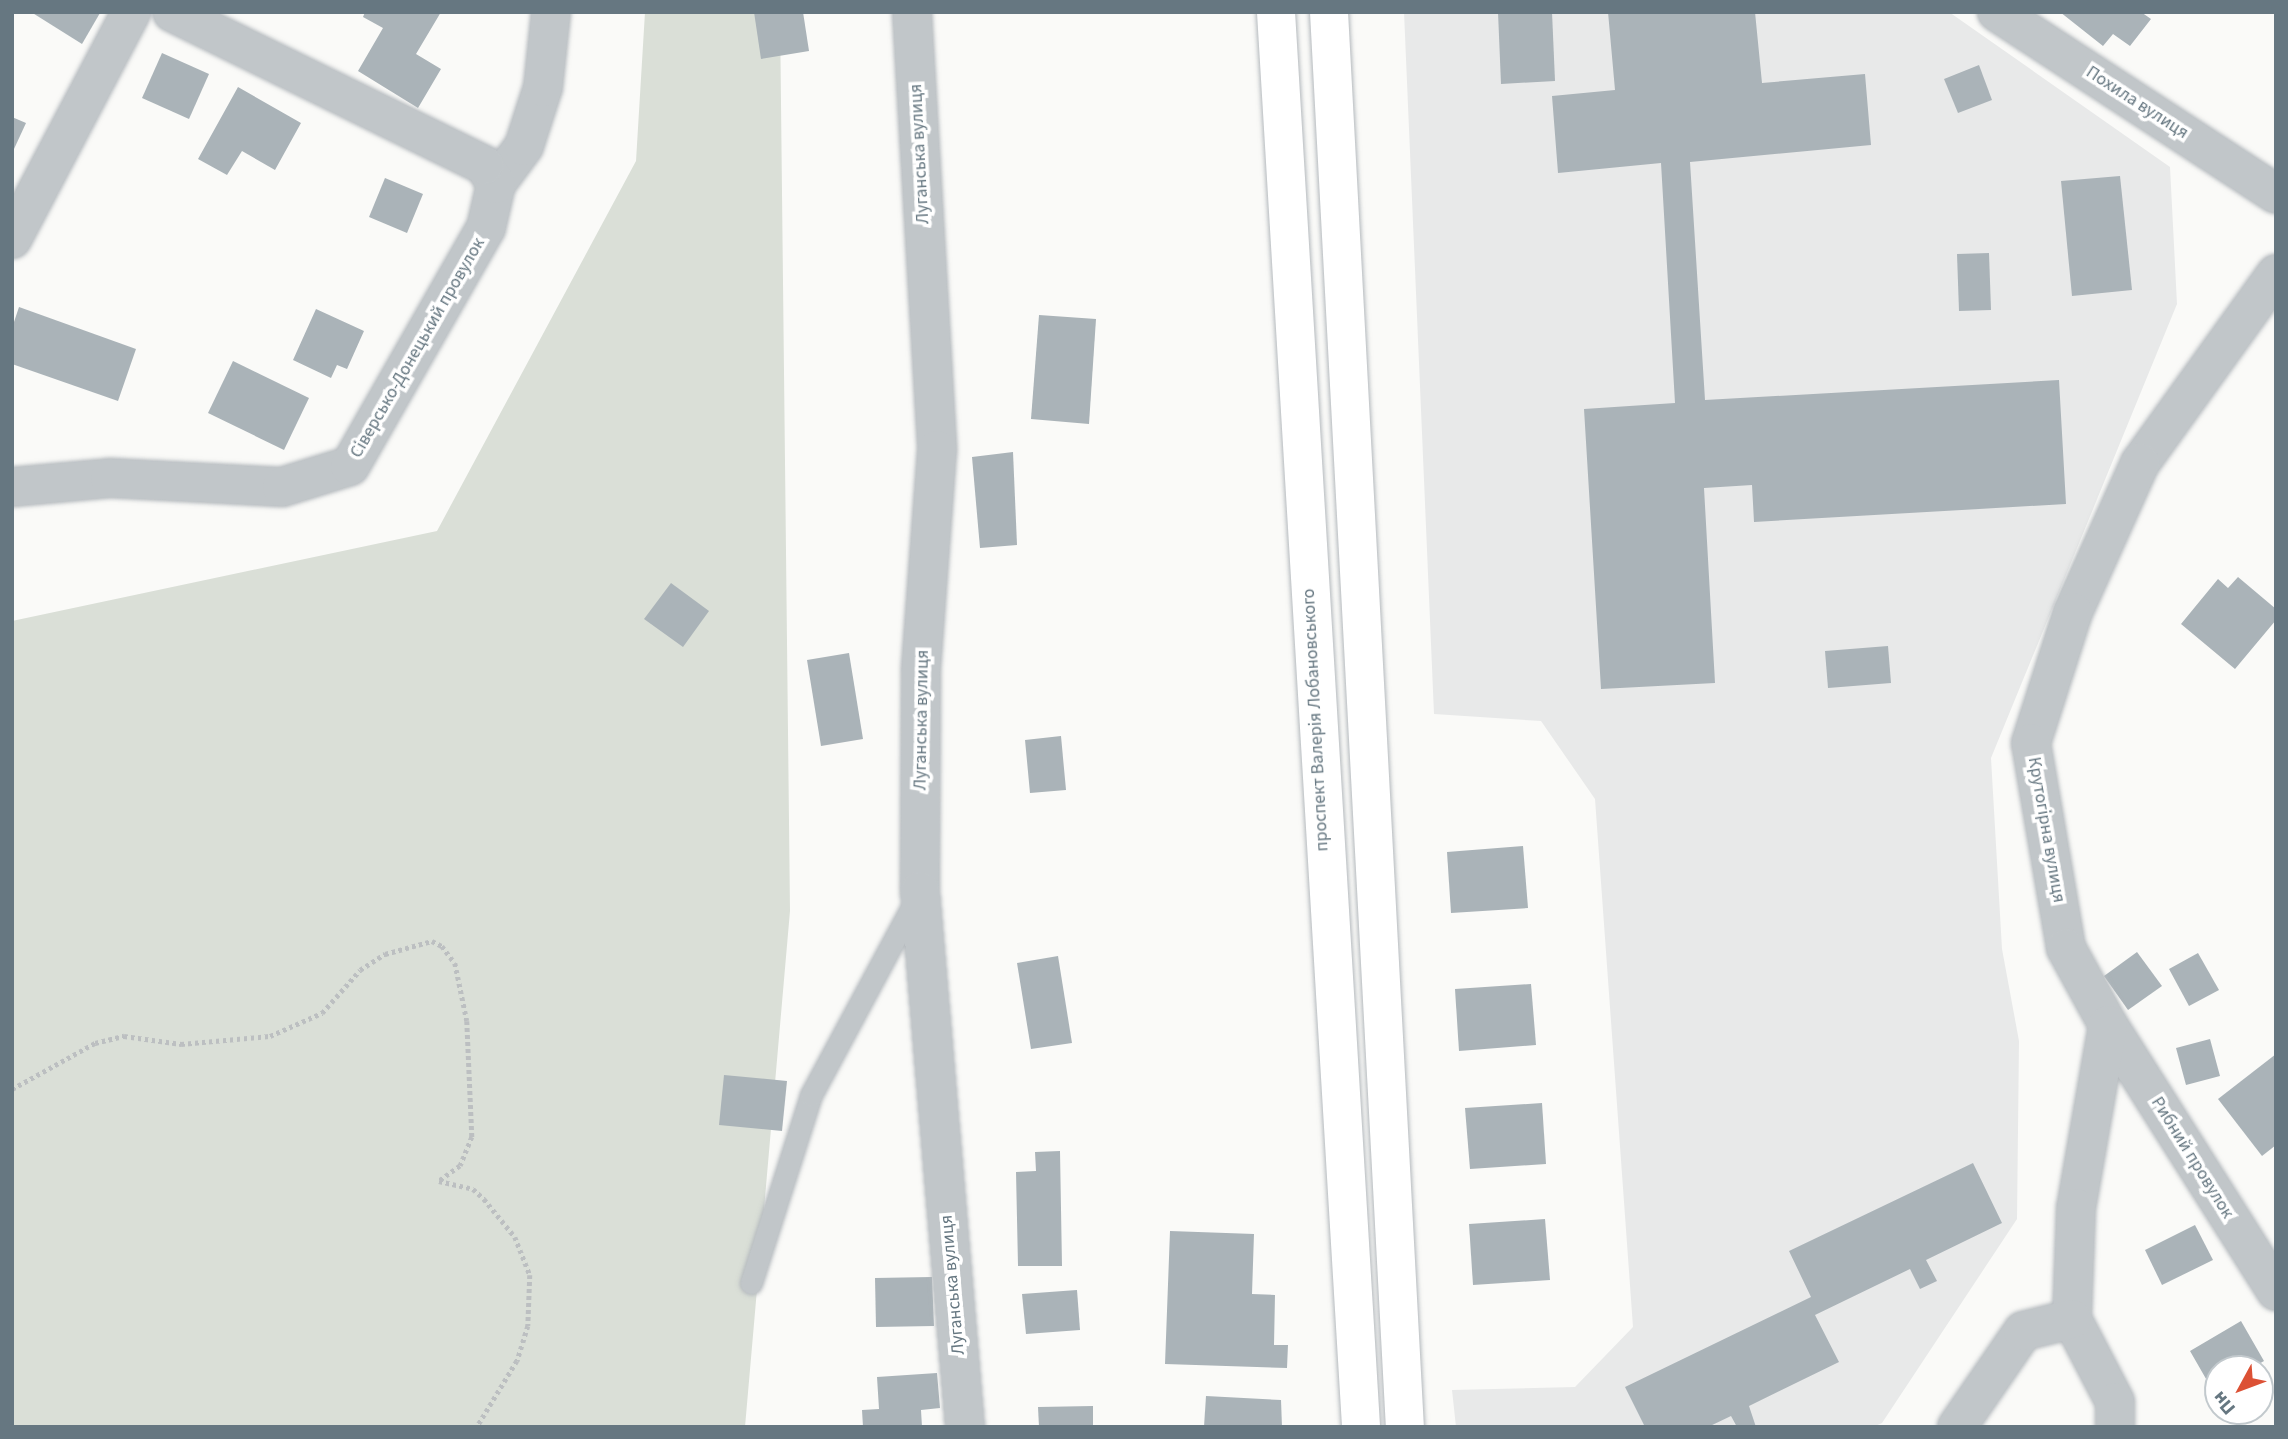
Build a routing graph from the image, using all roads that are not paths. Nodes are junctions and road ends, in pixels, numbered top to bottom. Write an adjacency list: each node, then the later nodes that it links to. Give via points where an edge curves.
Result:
1 (131, 12): 10 (street)
2 (172, 12): 8 (street, via 484,165)
3 (551, 12): 8 (street, Сіверсько-Донецький провулок, via 536,111 524,146)
4 (912, 12): 13 (street, Луганська вулиця, via 937,450 921,670)
5 (1276, 12): 19 (main road, проспект Валерія Лобановського)
6 (1329, 12): 20 (main road)
7 (1997, 12): 9 (street, Похила вулиця)
8 (496, 184): 12 (street, Сіверсько-Донецький провулок, via 486,228 350,466 282,487 110,478)
9 (2276, 194)
10 (12, 239)
11 (2276, 274): 14 (street, Крутогірна вулиця, via 2140,463 2073,612 2031,743 2066,948)
12 (12, 487)
13 (920, 891): 15 (lane, via 811,1095); 18 (street, Луганська вулиця)
14 (2108, 1025): 16 (street, Рибний провулок); 17 (street, via 2076,1208)
15 (751, 1283)
16 (2276, 1291)
17 (2072, 1319): 21 (street, via 2023,1331); 22 (street, via 2115,1402)
18 (965, 1427)
19 (1361, 1427)
20 (1405, 1427)
21 (1956, 1427)
22 (2115, 1427)

